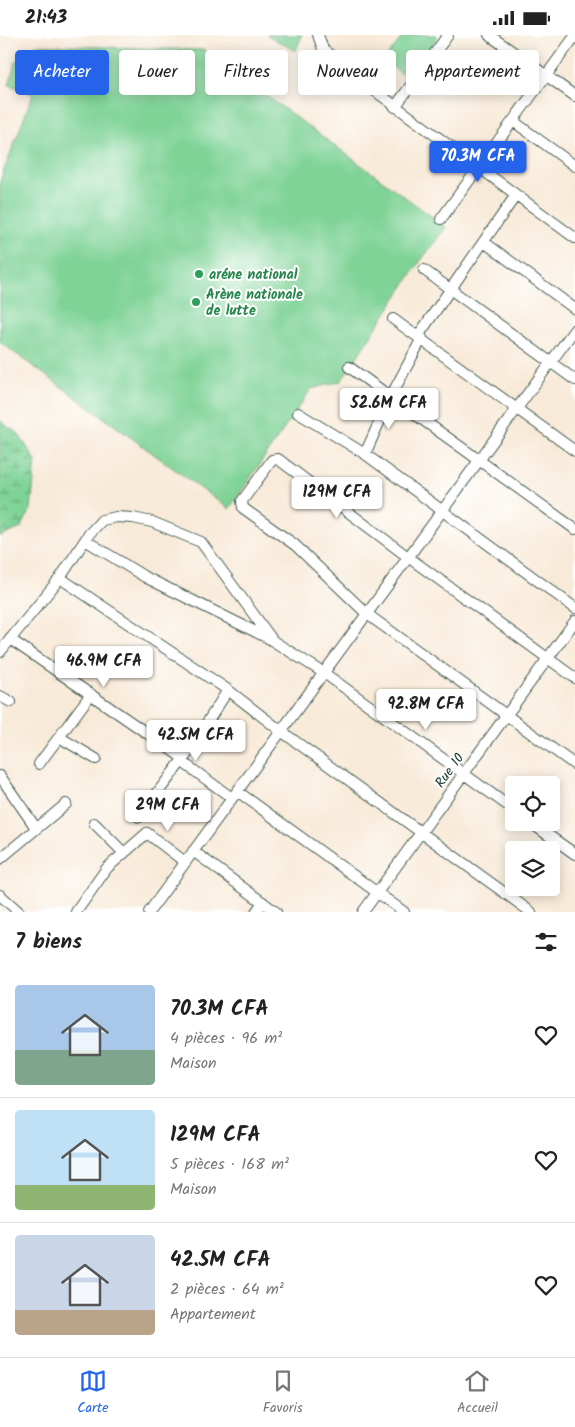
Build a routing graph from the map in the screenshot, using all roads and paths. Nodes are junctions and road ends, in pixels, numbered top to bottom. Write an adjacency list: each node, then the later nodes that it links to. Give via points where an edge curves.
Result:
1 (318, 35): 8 (street, via 323,49)
2 (448, 35): 8 (street)
3 (489, 35): 5 (street)
4 (575, 36): 6 (street)
5 (501, 38): 6 (street)
6 (546, 76): 7 (street); 9 (street)
7 (575, 96)
8 (395, 107): 11 (street)
9 (513, 121): 10 (street); 11 (street)
10 (575, 166)
11 (479, 168): 12 (street); 13 (street)
12 (516, 195): 14 (street); 15 (street)
13 (441, 219)
14 (575, 238)
15 (484, 242): 17 (street); 18 (street)
16 (424, 270): 17 (street)
17 (450, 289): 21 (street); 22 (street)
18 (575, 309)
19 (393, 319): 21 (street)
20 (575, 329): 22 (street)
21 (420, 337): 25 (street); 26 (street)
22 (550, 363): 24 (street); 26 (street)
23 (349, 367): 25 (street)
24 (575, 380)
25 (391, 396): 29 (street); 30 (street)
26 (517, 408): 28 (street); 30 (street)
27 (298, 413): 29 (street)
28 (575, 451)
29 (365, 453): 31 (street)
30 (479, 460): 31 (street); 32 (street)
31 (442, 510): 34 (street); 36 (street)
32 (575, 529)
33 (85, 540): 35 (street); 40 (street, via 145,577); 40 (street, via 102,520 116,517 152,522 201,541)
34 (408, 557): 37 (street); 37 (street, via 278,459 272,460 242,501 243,508 295,545); 42 (street)
35 (60, 578): 39 (street); 45 (street)
36 (575, 608)
37 (367, 614): 43 (street); 49 (street)
38 (575, 621): 42 (street, Rue 10)
39 (10, 639): 41 (street); 46 (street)
40 (273, 641): 43 (street)
41 (0, 652)
42 (548, 658): 44 (street); 49 (street, Rue 10)
43 (324, 673): 50 (street); 56 (street)
44 (575, 678)
45 (228, 690): 50 (street); 53 (street)
46 (91, 694): 51 (street); 53 (street)
47 (0, 695): 48 (street)
48 (11, 702)
49 (506, 715): 55 (street); 56 (street, Rue 10)
50 (281, 731): 58 (street); 65 (street)
51 (59, 737): 52 (street); 54 (street)
52 (96, 759)
53 (182, 760): 58 (street); 61 (street)
54 (39, 764)
55 (575, 765)
56 (464, 774): 60 (street); 65 (street, Rue 10)
57 (0, 776): 63 (street)
58 (235, 794): 66 (street); 71 (street)
59 (66, 804): 63 (street)
60 (505, 804)
61 (139, 817)
62 (94, 823): 67 (street)
63 (36, 828): 69 (street)
64 (542, 831): 68 (street)
65 (421, 832): 71 (street, Rue 10); 81 (street)
66 (193, 851): 70 (street); 73 (street)
67 (124, 853): 70 (street, via 147,833); 75 (street, via 107,868)
68 (575, 855)
69 (0, 859)
70 (186, 862): 76 (street)
71 (377, 892): 79 (street, Rue 10); 80 (street)
72 (0, 895): 74 (street)
73 (263, 902): 77 (street); 78 (street)
74 (20, 912)
75 (76, 912)
76 (149, 912)
77 (256, 912)
78 (276, 912)
79 (363, 912)
80 (404, 912)
81 (531, 912)

